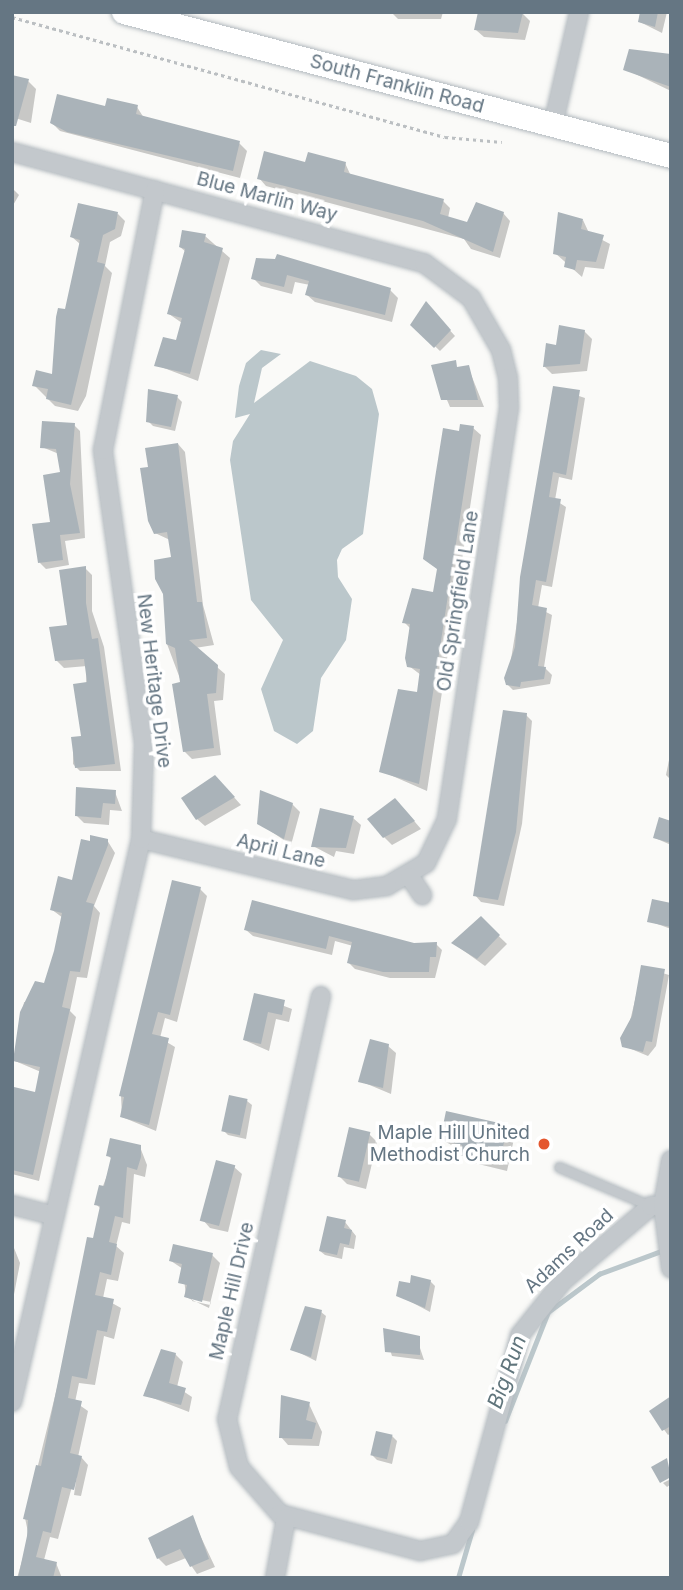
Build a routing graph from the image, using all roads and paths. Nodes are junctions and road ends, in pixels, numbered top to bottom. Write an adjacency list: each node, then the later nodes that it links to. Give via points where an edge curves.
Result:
1 (124, 12): 4 (main road, South Franklin Road)
2 (579, 12): 4 (street)
3 (12, 17): 5 (path, via 445,137)
4 (553, 125): 7 (main road, South Franklin Road)
5 (502, 142)
6 (12, 152): 8 (street, Blue Marlin Way)
7 (671, 156)
8 (155, 190): 9 (street, Blue Marlin Way, via 424,263 471,298); 10 (street, New Heritage Drive, via 103,450 144,743)
9 (488, 322): 11 (street, Old Springfield Lane, via 508,377 509,408 447,819 441,843)
10 (141, 839): 11 (street, April Lane, via 353,890); 18 (street, New Heritage Drive)
11 (410, 877): 12 (street)
12 (422, 895)
13 (321, 996): 21 (street, Maple Hill Drive, via 227,1419 244,1477)
14 (671, 1160): 17 (street)
15 (559, 1167): 17 (lane)
16 (12, 1205): 18 (street)
17 (657, 1206): 19 (street); 21 (street, Adams Road, via 562,1281 520,1335 469,1522 456,1542 425,1552)
18 (55, 1216): 20 (street, New Heritage Drive)
19 (670, 1266)
20 (12, 1402)
21 (286, 1518): 22 (street)
22 (275, 1578)

